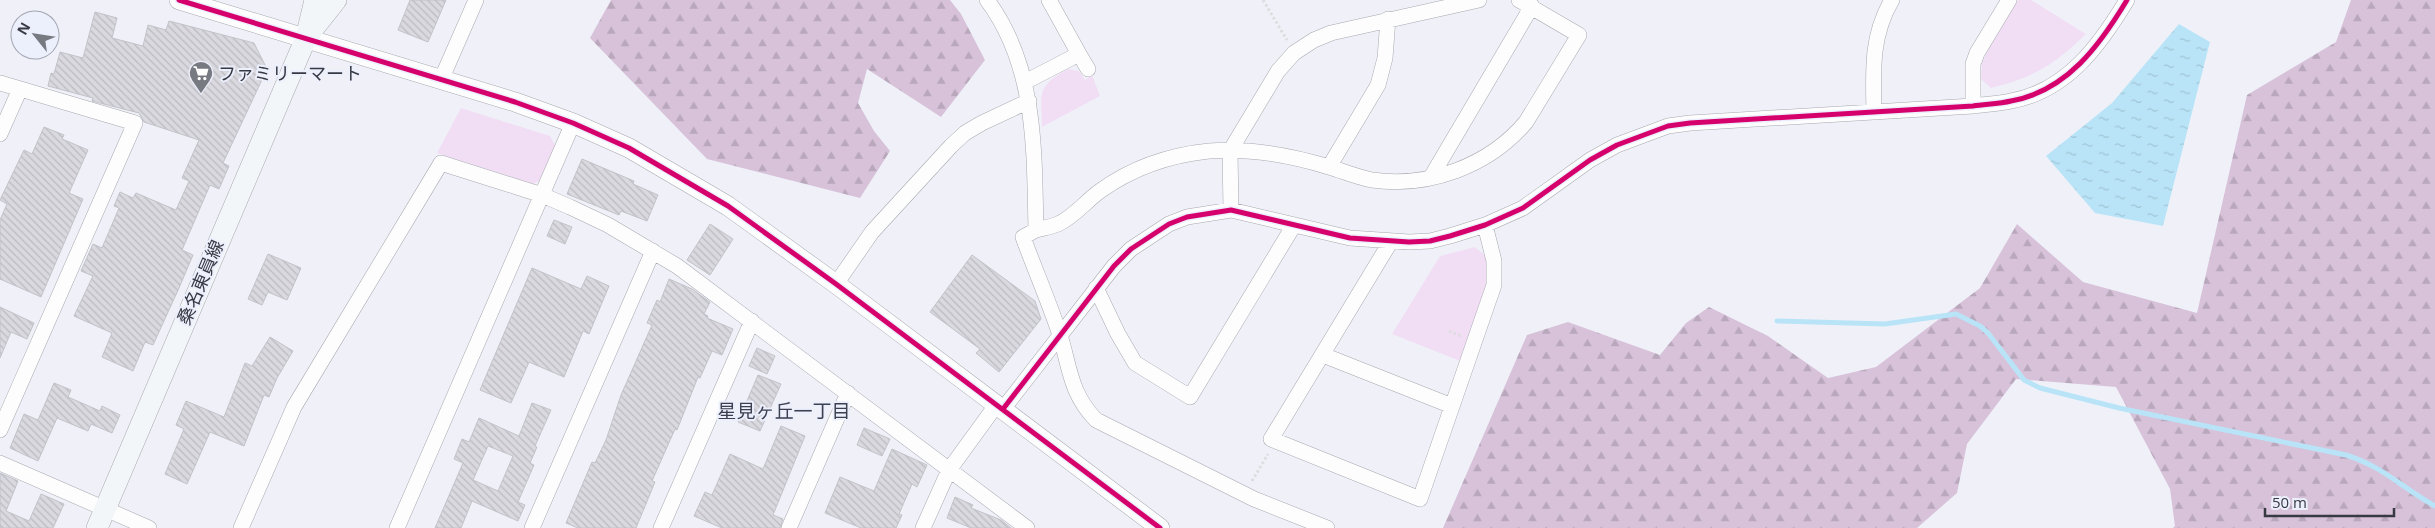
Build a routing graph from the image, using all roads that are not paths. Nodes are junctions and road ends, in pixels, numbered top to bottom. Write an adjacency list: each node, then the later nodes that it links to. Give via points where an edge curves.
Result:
1 (179, 0): 13 (street)
2 (315, 0): 13 (main road, 桑名東員線)
3 (336, 0): 13 (main road, 桑名東員線)
4 (476, 0): 16 (street)
5 (988, 0): 17 (street, via 1010,39)
6 (1049, 0): 14 (street)
7 (1479, 0): 12 (street)
8 (1892, 0): 22 (street, via 1874,45)
9 (2010, 0): 21 (street, via 1973,64)
10 (2128, 0): 21 (street, via 2099,44 2072,72 2056,83 2012,101)
11 (1526, 3): 27 (street); 27 (street, via 1579,35 1516,134 1484,158 1456,172)
12 (1388, 19): 25 (street, via 1331,33 1294,53 1278,71); 26 (street, via 1378,85)
13 (306, 38): 16 (street); 46 (main road, 桑名東員線)
14 (1079, 54): 15 (street); 17 (street)
15 (1088, 70)
16 (441, 80): 23 (street)
17 (1025, 82): 20 (street)
18 (0, 83): 19 (street)
19 (20, 88): 24 (street); 43 (street, via 135,123)
20 (1029, 101): 32 (street); 35 (street, via 982,123 951,146 872,232)
21 (1973, 106): 22 (street)
22 (1874, 110): 31 (street, via 1668,126 1617,145 1590,160 1523,208)
23 (573, 123): 28 (street); 35 (street, via 678,175 728,206)
24 (0, 134)
25 (1230, 151): 26 (street, via 1259,152); 29 (street); 32 (street, via 1184,155 1142,167 1098,192 1059,224)
26 (1329, 167): 27 (street, via 1373,180 1414,181)
27 (1431, 177)
28 (542, 195): 34 (street, via 608,225); 49 (street, via 441,163 294,407); 50 (street)
29 (1231, 210): 30 (street); 36 (street, via 1187,217 1169,224 1131,249)
30 (1294, 225): 33 (street, via 1350,238); 36 (street, via 1190,397 1135,363)
31 (1485, 225): 33 (street, via 1430,241); 41 (street, via 1494,261 1494,285)
32 (1036, 230): 38 (street, via 1023,237)
33 (1391, 241): 39 (street)
34 (653, 251): 37 (street); 51 (street)
35 (836, 284): 42 (street)
36 (1096, 288): 38 (street)
37 (752, 321): 40 (street); 52 (street)
38 (1060, 337): 42 (street); 57 (street, via 1076,395 1096,420 1254,499)
39 (1323, 355): 41 (street); 41 (street, via 1271,439 1420,499)
40 (848, 393): 45 (street); 53 (street)
41 (1452, 406)
42 (1000, 407): 45 (street); 56 (street)
43 (0, 430)
44 (0, 463): 46 (street)
45 (949, 470): 54 (street); 55 (street)
46 (105, 508): 47 (main road, 桑名東員線); 48 (street)
47 (96, 528)
48 (149, 528)
49 (240, 528)
50 (398, 528)
51 (532, 528)
52 (661, 528)
53 (789, 528)
54 (923, 528)
55 (1027, 528)
56 (1160, 528)
57 (1327, 528)

